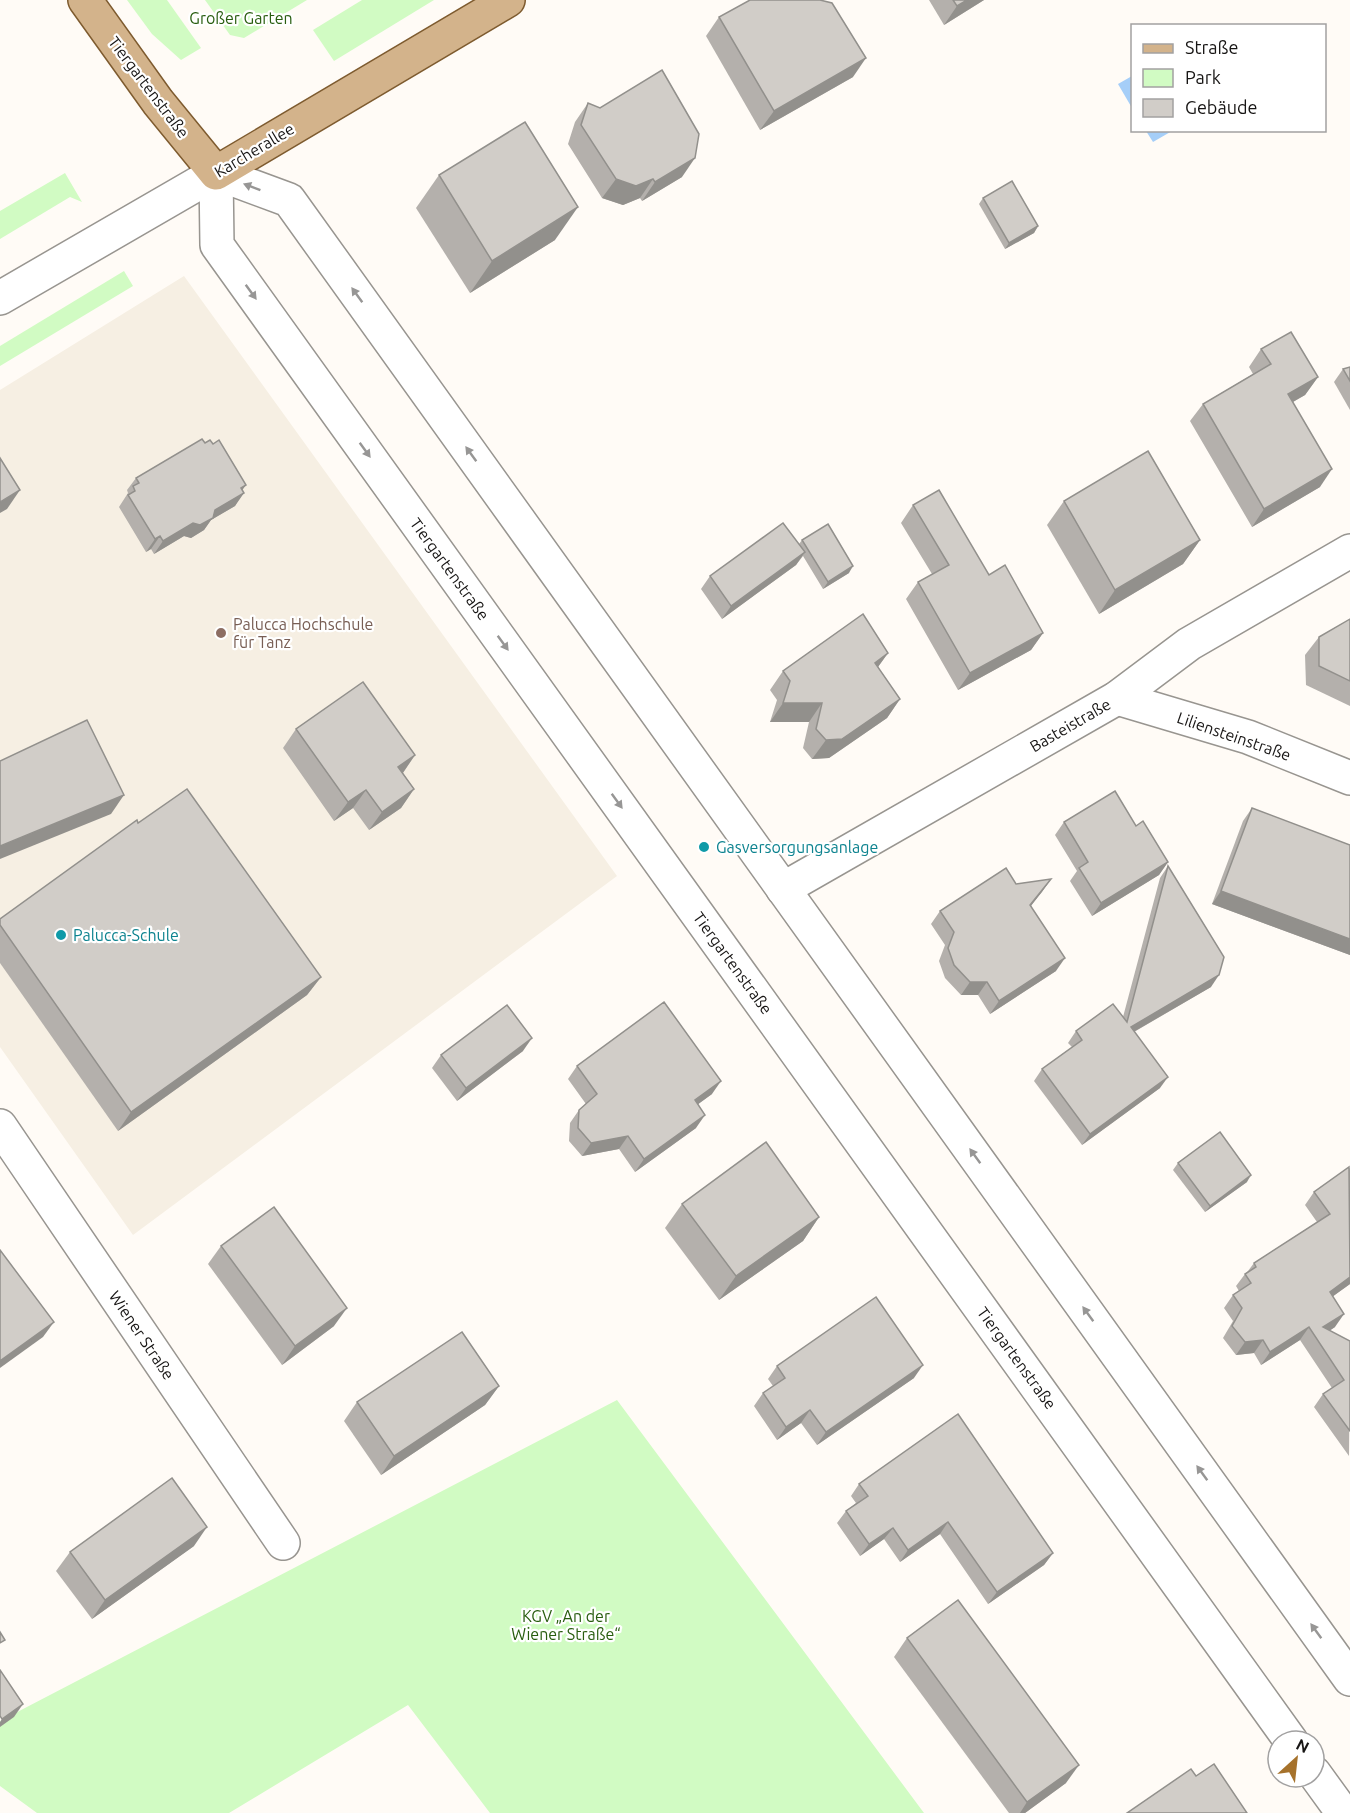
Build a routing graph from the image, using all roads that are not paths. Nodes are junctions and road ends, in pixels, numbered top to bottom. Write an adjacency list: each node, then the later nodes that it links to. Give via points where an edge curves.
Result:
1 (85, 0): 3 (main road, Tiergartenstraße, via 158,102)
2 (508, 0): 3 (main road, Karcherallee)
3 (216, 173): 4 (street, Karcherallee); 8 (street, Tiergartenstraße, one-way to 3, via 289,201); 12 (street, Tiergartenstraße, one-way to 12, via 217,244)
4 (0, 298)
5 (1350, 551): 6 (street, Basteistraße, via 1188,644)
6 (1117, 698): 7 (street, Liliensteinstraße, via 1248,737); 8 (street, Basteistraße)
7 (1350, 778)
8 (783, 889): 11 (street, Tiergartenstraße, one-way to 8)
9 (0, 1126): 10 (street, Wiener Straße)
10 (283, 1543)
11 (1350, 1678)
12 (1282, 1729)
13 (1326, 1789): 14 (street)
14 (1343, 1813)

